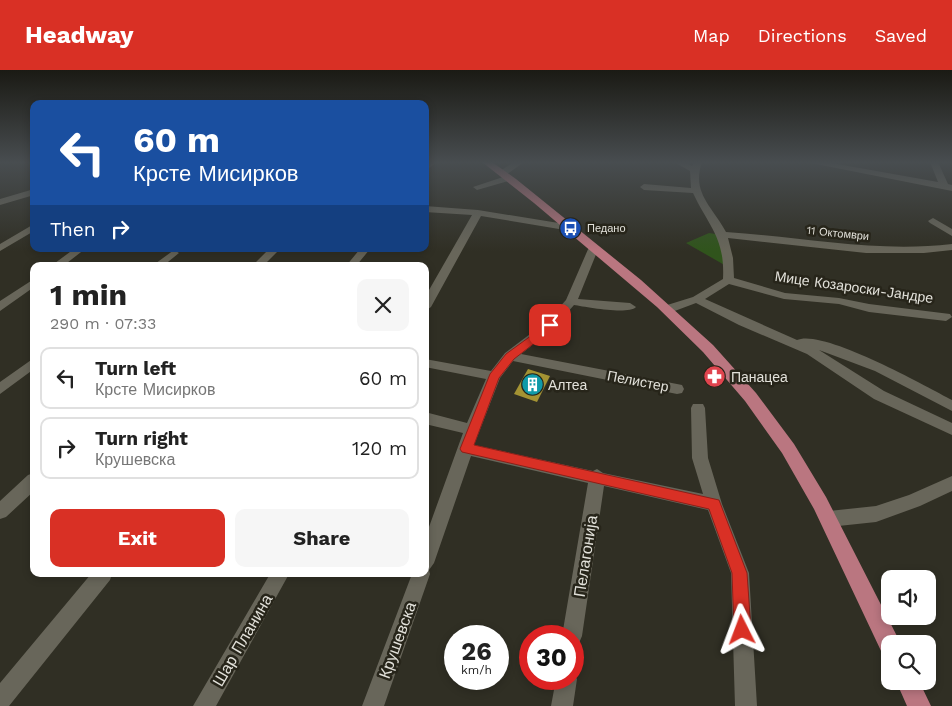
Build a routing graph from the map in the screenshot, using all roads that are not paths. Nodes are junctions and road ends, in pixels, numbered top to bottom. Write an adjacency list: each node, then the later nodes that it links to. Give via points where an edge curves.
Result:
1 (695, 191): 11 (street)
2 (526, 192): 8 (main road)
3 (30, 193): 4 (street)
4 (0, 202)
5 (429, 209): 6 (street)
6 (478, 213): 8 (street); 28 (street)
7 (933, 221): 10 (street)
8 (571, 228): 12 (main road)
9 (30, 229): 14 (street)
10 (952, 233)
11 (722, 235): 13 (street, 11 Октомври, via 890,251); 23 (street, via 727,251)
12 (594, 247): 29 (street); 32 (main road)
13 (952, 247)
14 (0, 248)
15 (76, 252): 19 (street)
16 (272, 252): 21 (street)
17 (362, 252): 22 (street)
18 (174, 253): 20 (street)
19 (62, 262)
20 (162, 262)
21 (261, 262)
22 (354, 262)
23 (728, 280): 27 (street); 33 (street, Мице Козароски-Јандре, via 784,296)
24 (30, 285): 26 (street)
25 (30, 286): 30 (street)
26 (0, 294)
27 (697, 299): 32 (street); 34 (street)
28 (429, 300)
29 (571, 301): 31 (street); 35 (street, via 550,325)
30 (0, 307)
31 (630, 307)
32 (668, 310): 52 (main road, via 736,380 770,423)
33 (946, 317)
34 (788, 340): 41 (street, via 821,345 856,356); 44 (street, via 812,351 879,395)
35 (510, 356): 38 (street); 40 (street, Пелистер)
36 (429, 364): 38 (street)
37 (30, 365): 39 (street)
38 (494, 376): 45 (street)
39 (0, 389)
40 (677, 389)
41 (952, 406)
42 (698, 408): 50 (street, via 700,458)
43 (429, 419): 45 (street)
44 (952, 429)
45 (472, 430): 46 (street)
46 (466, 449): 47 (street); 53 (street)
47 (597, 476): 50 (street); 57 (street, Пелагонија)
48 (952, 483): 52 (street, via 914,502 876,514)
49 (30, 484): 51 (street)
50 (714, 504): 65 (street, via 740,573)
51 (0, 512)
52 (829, 519): 58 (main road)
53 (429, 551)
54 (102, 577): 61 (street)
55 (278, 577): 62 (street, Шар Планина)
56 (420, 577): 63 (street, Крушевска)
57 (574, 625)
58 (885, 635)
59 (564, 690): 64 (street)
60 (911, 690): 66 (main road)
61 (0, 700)
62 (204, 706)
63 (373, 706)
64 (562, 706)
65 (746, 706)
66 (919, 706)

